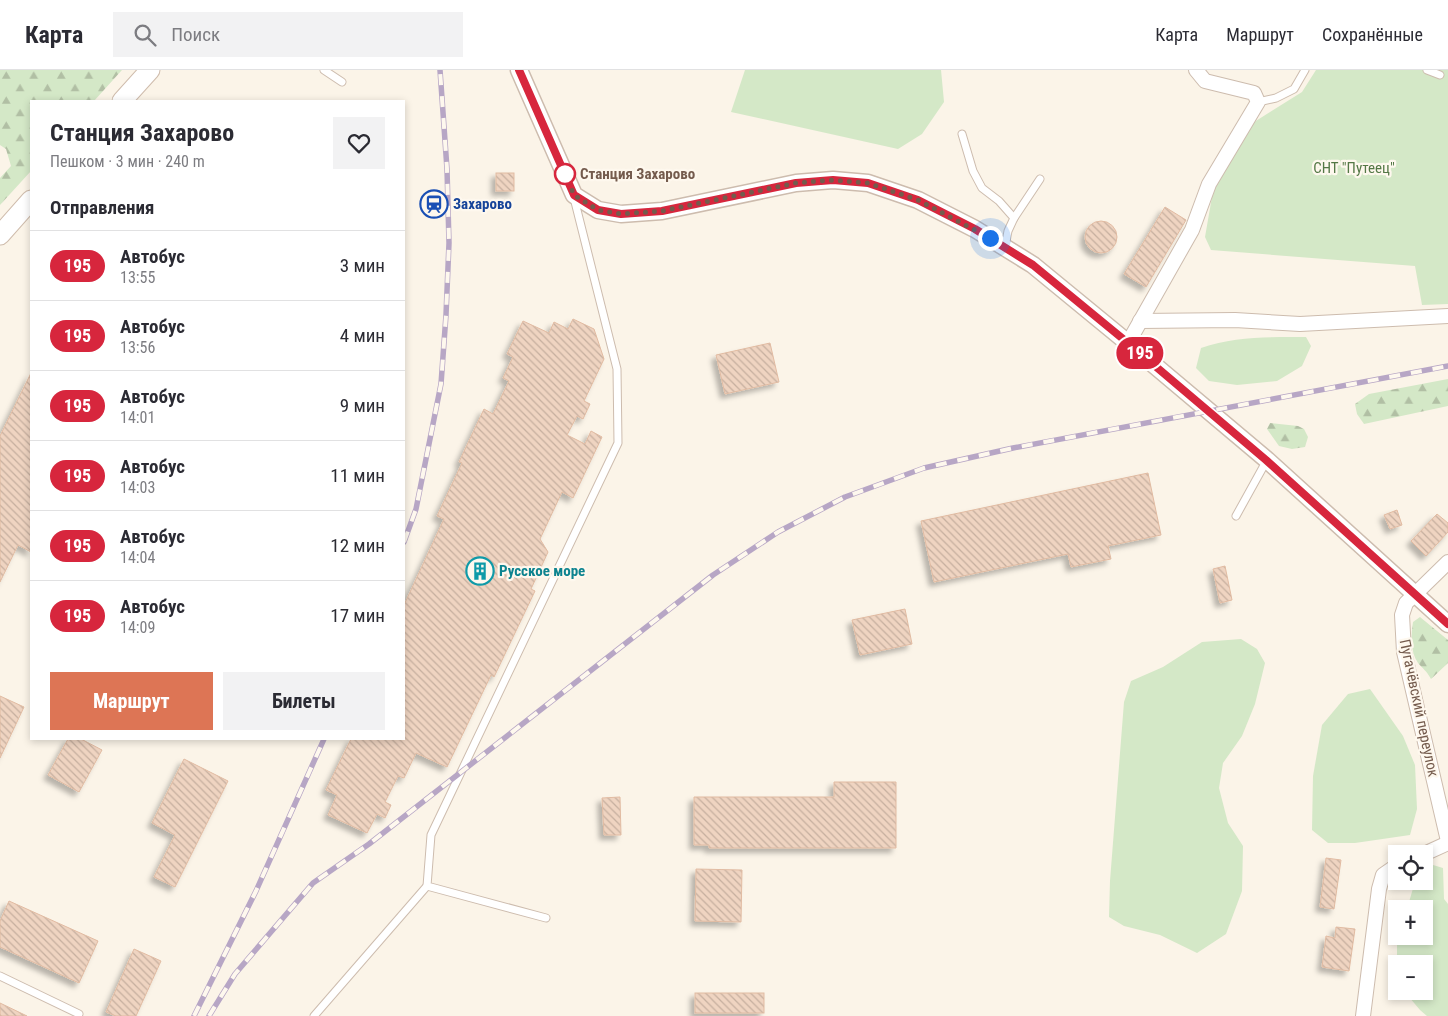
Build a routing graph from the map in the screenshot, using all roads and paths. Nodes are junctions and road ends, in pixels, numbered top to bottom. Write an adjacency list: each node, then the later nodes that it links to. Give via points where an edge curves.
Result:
1 (150, 70): 9 (main road)
2 (324, 70): 8 (lane)
3 (519, 70): 13 (street)
4 (1196, 70): 10 (street, via 1205,81 1254,93)
5 (1305, 70): 10 (lane, via 1294,88 1276,98)
6 (1427, 70): 7 (lane)
7 (1440, 76)
8 (342, 82)
9 (123, 100)
10 (1258, 102): 19 (street, via 1209,184 1192,230)
11 (962, 134): 15 (lane, via 982,188)
12 (1040, 179): 15 (lane)
13 (574, 195): 17 (street, via 598,210 621,214 662,211 796,183 833,180 868,183 918,200); 30 (lane, via 617,369 618,443 431,834)
14 (30, 201): 16 (main road)
15 (1014, 218): 17 (lane)
16 (0, 235)
17 (1005, 248): 20 (street, via 1033,265)
18 (1448, 316): 19 (street, via 1300,324 1234,320)
19 (1140, 321): 20 (street)
20 (1128, 343): 21 (street)
21 (1266, 460): 22 (lane); 24 (street)
22 (1236, 516)
23 (1448, 562): 24 (street, Пугачёвский переулок)
24 (1414, 594): 25 (street); 26 (street, Пугачёвский переулок, via 1402,615 1404,652)
25 (1448, 624)
26 (1445, 814): 27 (street, Пугачёвский переулок)
27 (1448, 842): 28 (street)
28 (1433, 850)
29 (1388, 872): 35 (street, via 1383,875 1379,889)
30 (427, 886): 31 (lane); 34 (lane)
31 (546, 918)
32 (0, 976): 33 (lane)
33 (79, 1014)
34 (314, 1016)
35 (1363, 1016)

